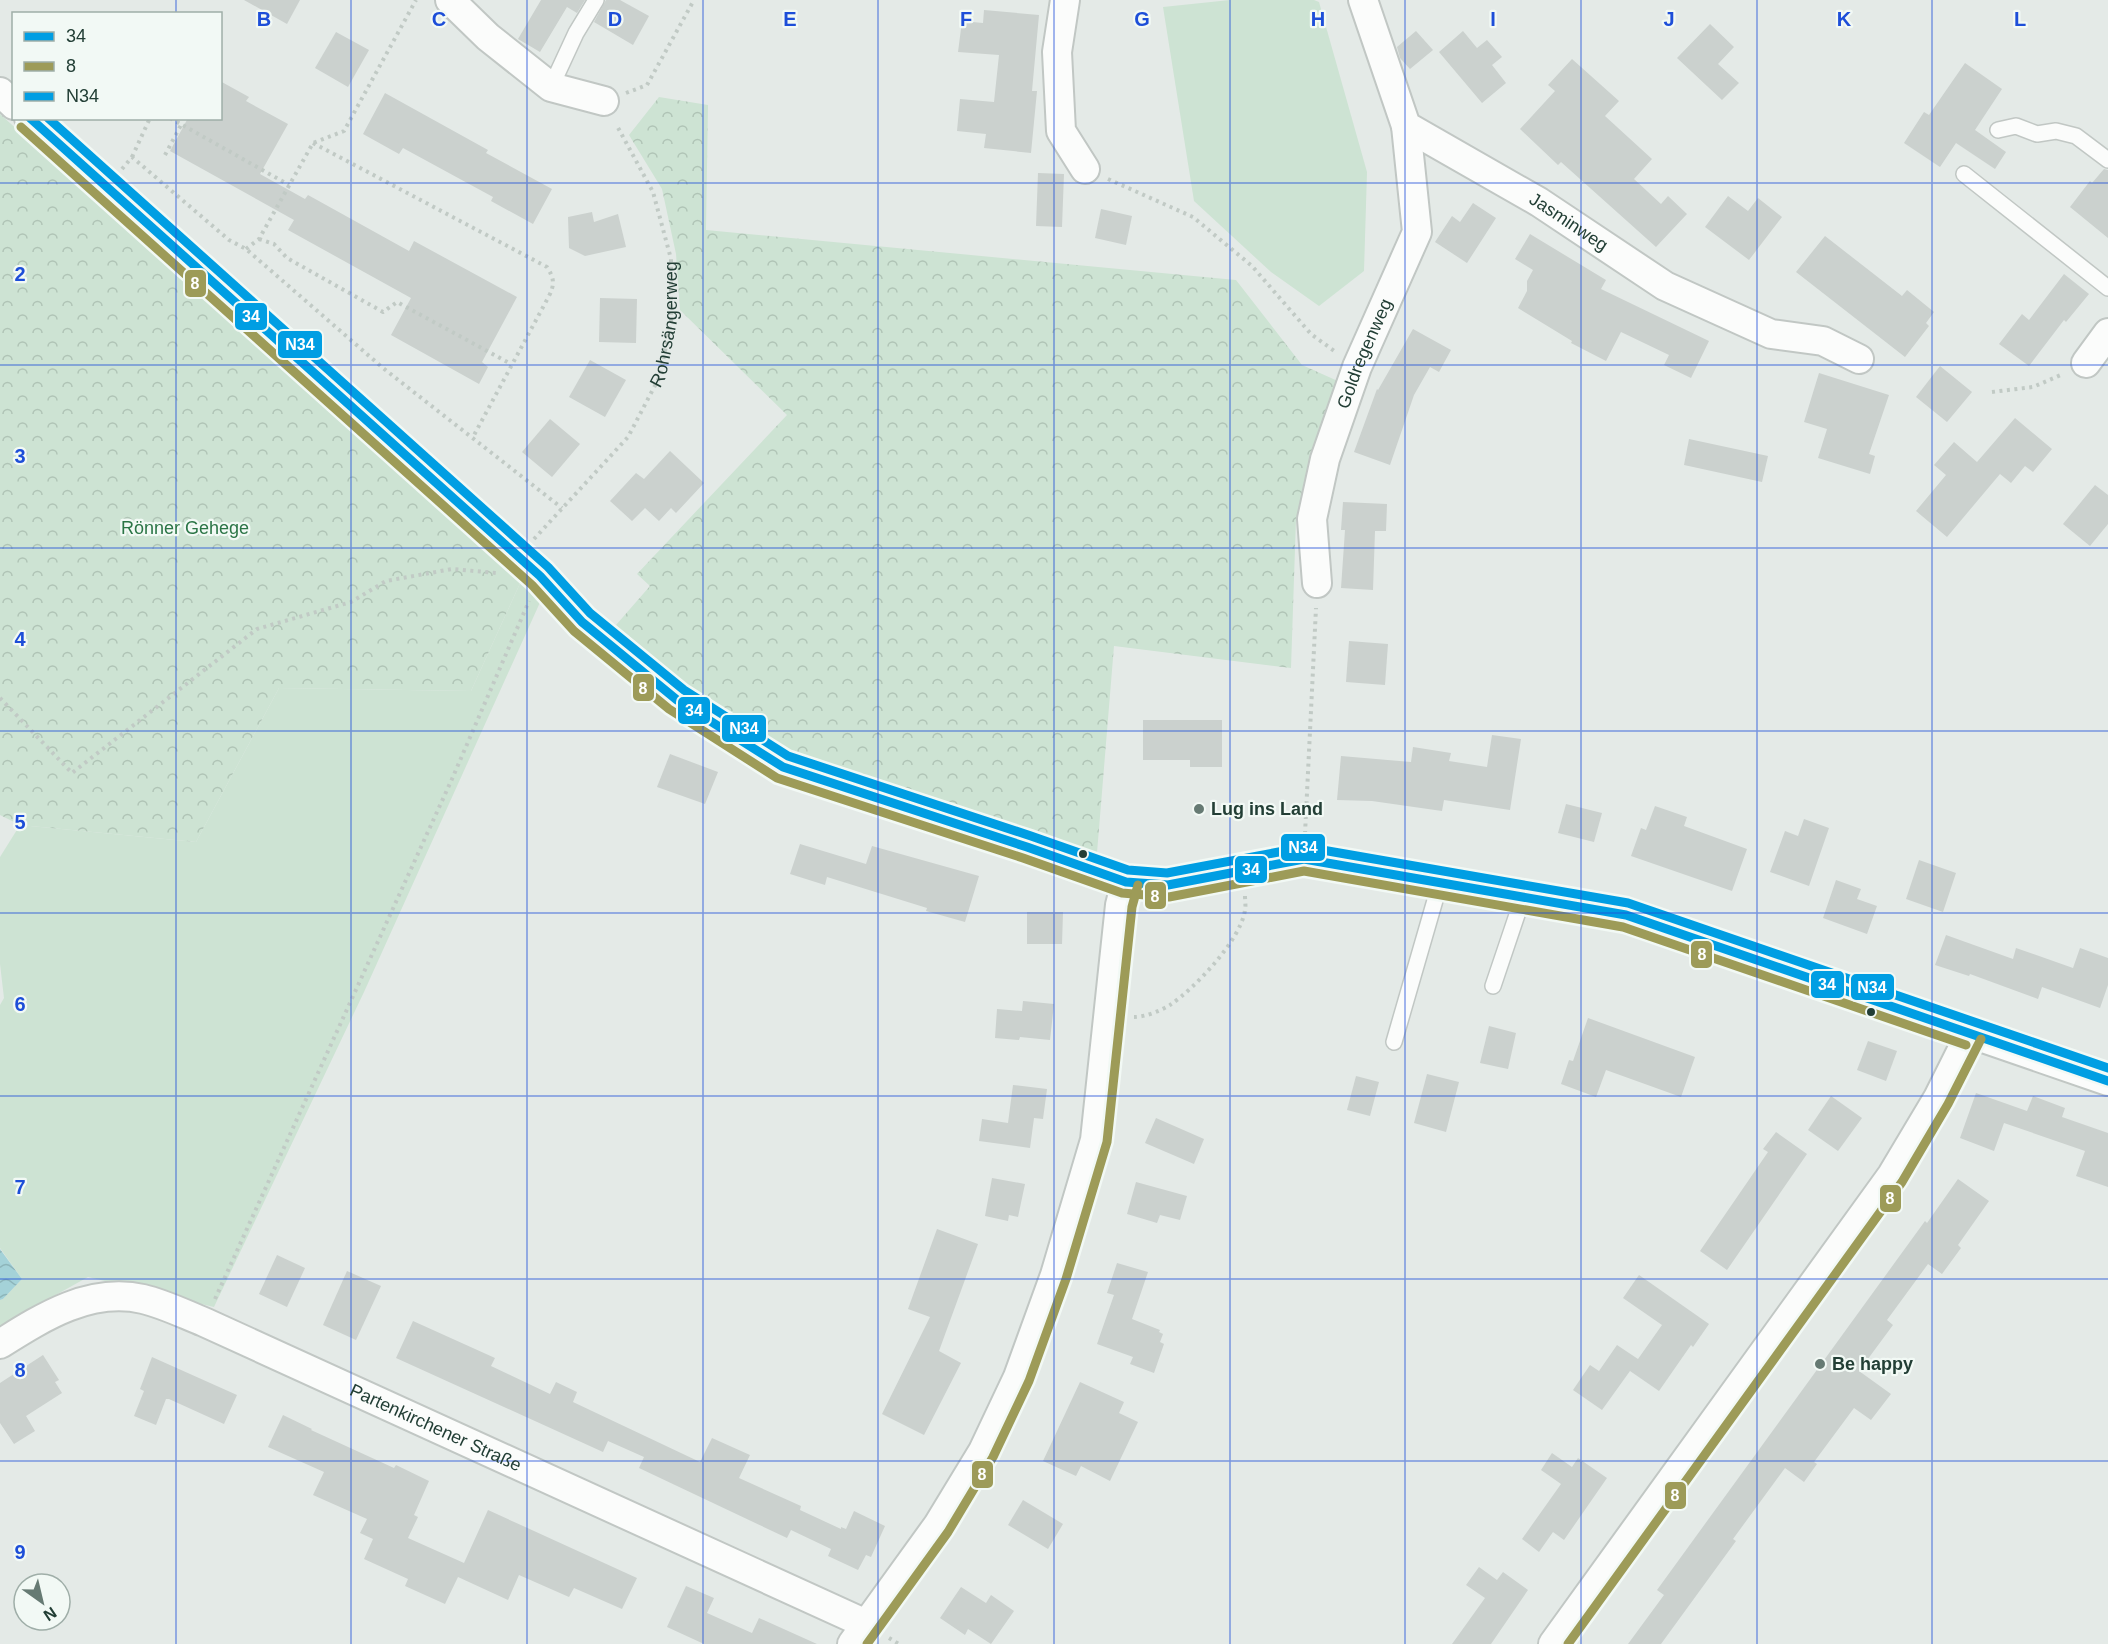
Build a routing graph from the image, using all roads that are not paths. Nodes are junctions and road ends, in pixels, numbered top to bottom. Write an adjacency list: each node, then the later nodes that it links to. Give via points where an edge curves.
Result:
1 (450, 0): 5 (street, via 488,37)
2 (596, 0): 5 (lane)
3 (1065, 0): 13 (street, via 1057,52 1061,132)
4 (1363, 0): 10 (street)
5 (551, 87): 7 (street)
6 (0, 92): 8 (street)
7 (604, 101)
8 (12, 103)
9 (30, 120): 20 (street, via 512,565 540,576 582,622 677,700 783,767)
10 (1406, 126): 17 (street, Jasminweg, via 1539,202 1665,286 1771,334 1823,341); 19 (street, Goldregenweg, via 1417,232 1357,367 1325,459 1312,519)
11 (1998, 130): 12 (lane, via 2016,126 2037,134 2056,131 2076,136)
12 (2108, 160)
13 (1085, 168)
14 (1964, 174): 15 (lane)
15 (2108, 288)
16 (2108, 333): 18 (street)
17 (1858, 359)
18 (2086, 363)
19 (1317, 583)
20 (1126, 882): 21 (street, via 1168,885 1304,859); 28 (street, via 1120,905 1095,1140 1055,1275 1018,1377 983,1451 938,1525)
21 (1440, 883): 22 (street); 25 (lane)
22 (1523, 897): 23 (lane); 24 (street, via 1626,915)
23 (1493, 986)
24 (1970, 1034): 26 (street); 29 (street, via 1938,1098 1892,1174)
25 (1394, 1042)
26 (2108, 1082)
27 (0, 1344): 28 (street, Partenkirchener Straße, via 75,1302 111,1296 143,1299 204,1322)
28 (859, 1634)
29 (1553, 1644)

